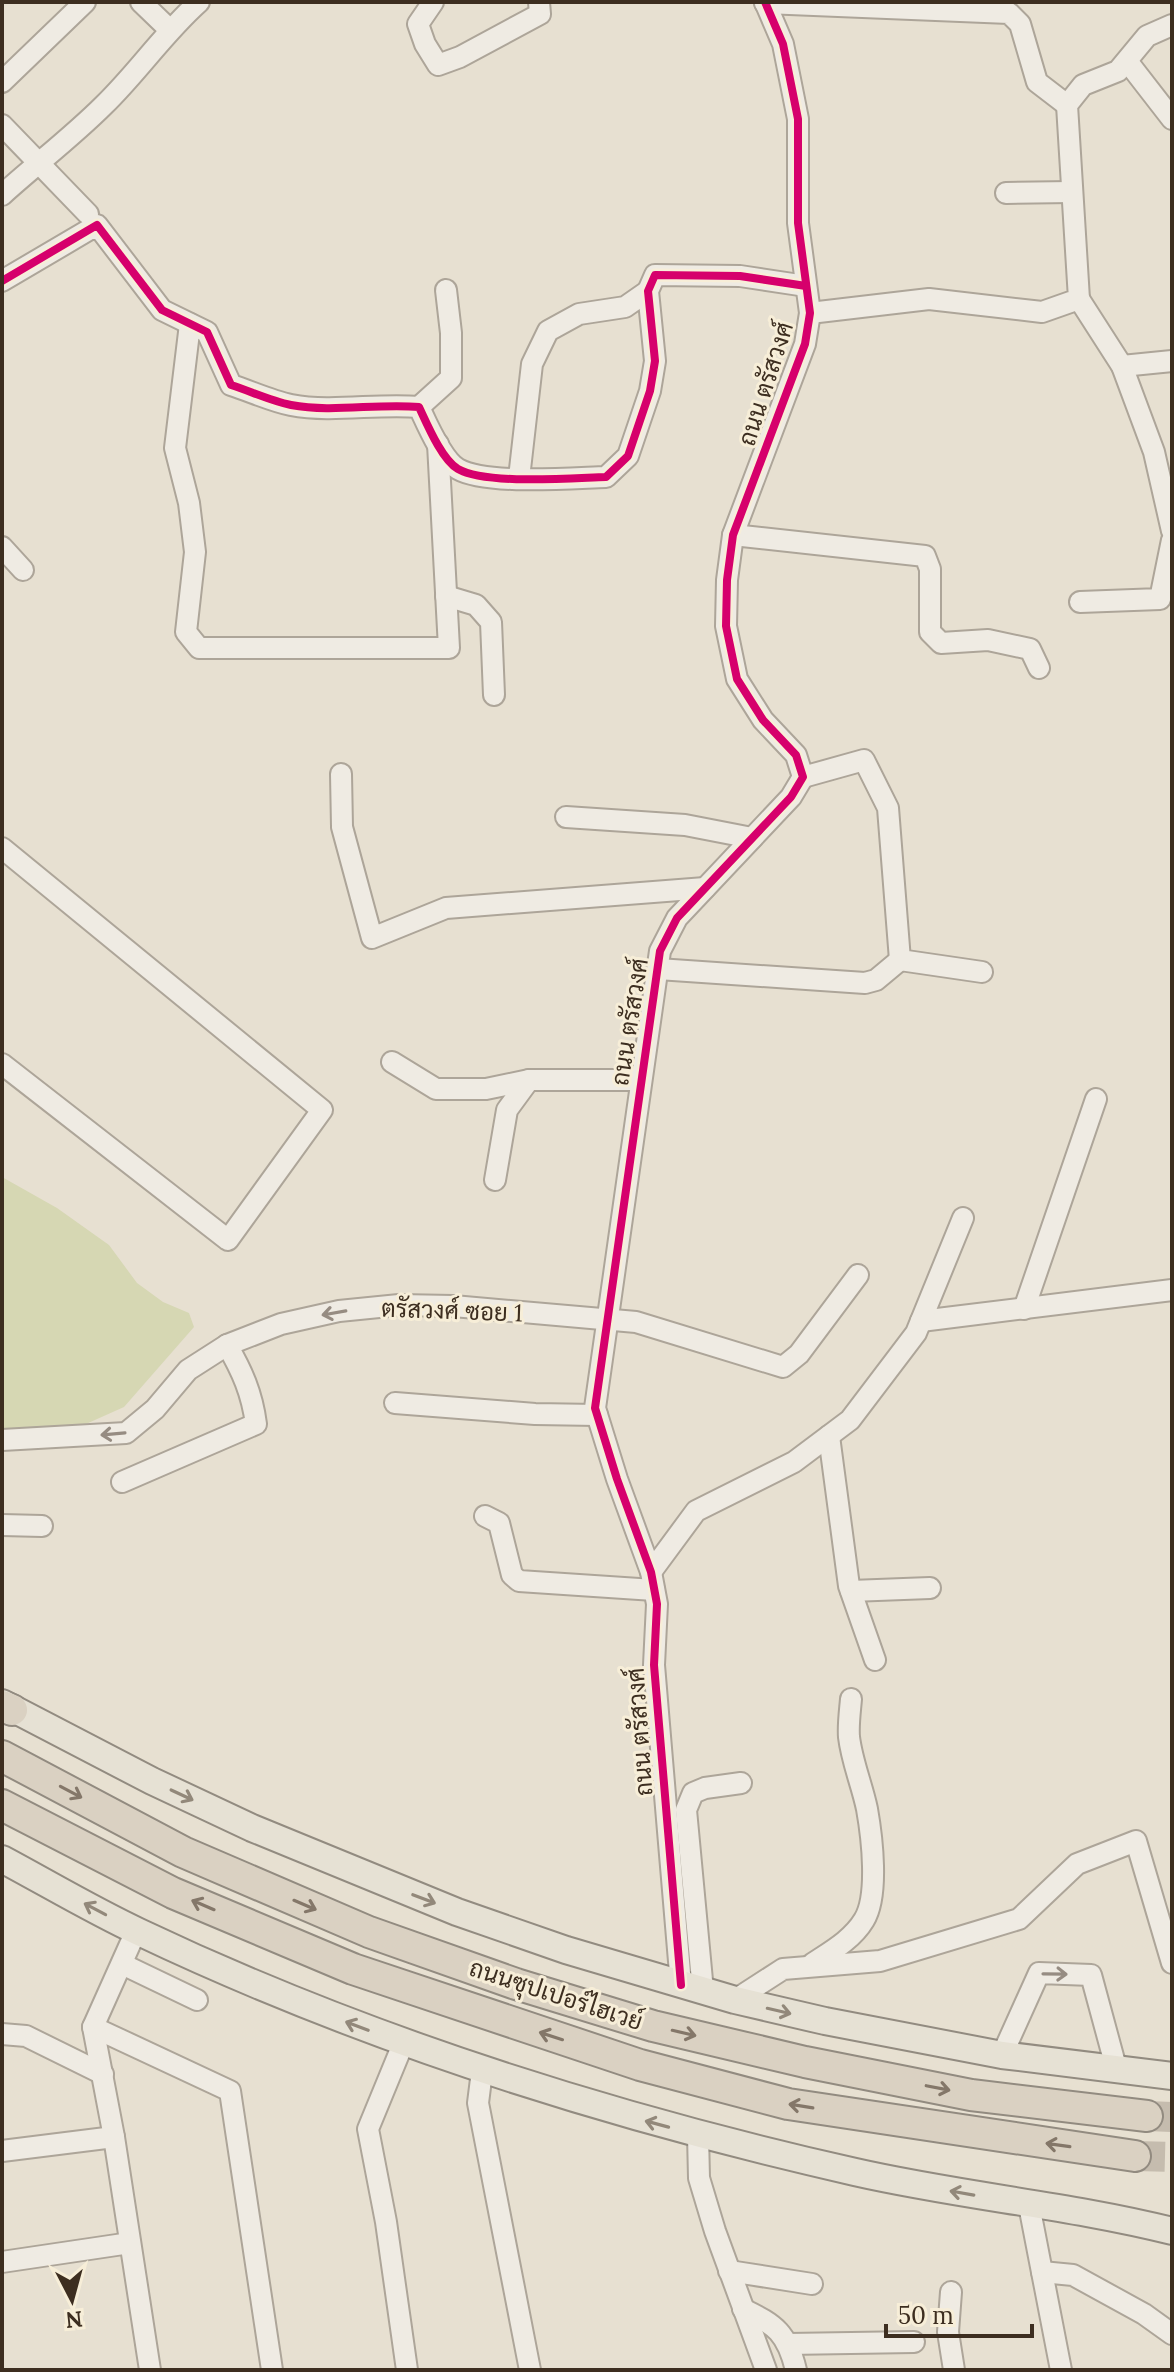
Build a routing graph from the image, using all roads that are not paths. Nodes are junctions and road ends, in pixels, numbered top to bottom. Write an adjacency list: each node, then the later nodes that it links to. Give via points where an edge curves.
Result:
1 (85, 2): 10 (street)
2 (141, 2): 8 (street)
3 (199, 2): 8 (street)
4 (433, 2): 5 (street, via 418,24 438,65 540,14)
5 (539, 2)
6 (765, 3): 11 (street, via 1009,13 1020,24 1037,82); 20 (street, ถนน ตรัสวงศ์, via 783,44 798,119 798,223)
7 (1172, 25): 9 (street, via 1147,36)
8 (169, 29): 14 (street, via 103,107)
9 (1127, 61): 11 (street, via 1118,71 1083,85); 12 (street)
10 (2, 82)
11 (1067, 105): 15 (street)
12 (1172, 119)
13 (2, 125): 14 (street)
14 (39, 162): 17 (street); 18 (street)
15 (1072, 192): 16 (street); 23 (street)
16 (1006, 193)
17 (2, 195)
18 (88, 214)
19 (2, 281): 25 (street, via 97,225 162,310)
20 (806, 286): 22 (street, via 740,276 655,275); 24 (street, ถนน ตรัสวงศ์)
21 (446, 290): 28 (street, via 451,378)
22 (648, 291): 31 (street, via 625,307 579,314 548,331 532,364); 31 (street, via 655,361 628,456 606,477)
23 (1079, 299): 24 (street, via 1042,312 929,299); 27 (street)
24 (810, 313): 33 (street, ถนน ตรัสวงศ์, via 805,344)
25 (190, 324): 28 (street, via 207,332 231,385 291,405); 37 (street, via 175,448 195,552 186,632 199,648 449,648)
26 (1172, 361): 27 (street)
27 (1122, 366): 30 (street)
28 (419, 407): 29 (street)
29 (438, 444): 31 (street, via 457,469 484,477); 37 (street)
30 (1163, 452): 32 (street)
31 (519, 478)
32 (1172, 531)
33 (733, 535): 39 (street, via 925,556 930,569 930,632 941,643 988,640 1030,649); 42 (street, ถนน ตรัสวงศ์, via 726,626 737,679 763,720 796,755)
34 (1172, 540): 38 (street, via 1160,599)
35 (2, 547): 36 (street)
36 (23, 570)
37 (446, 596): 40 (street, via 476,605 491,622)
38 (1080, 602)
39 (1039, 668)
40 (494, 695)
41 (341, 774): 46 (street, via 342,827 372,938 446,908)
42 (803, 777): 44 (street, ถนน ตรัสวงศ์); 47 (street, via 864,760 888,808)
43 (566, 817): 44 (street, via 685,825)
44 (752, 838): 46 (street, ถนน ตรัสวงศ์)
45 (2, 848): 51 (street, via 322,1110 228,1240)
46 (705, 888): 48 (street, ถนน ตรัสวงศ์, via 677,918 660,951)
47 (900, 960): 48 (street, via 865,983); 49 (street)
48 (658, 969): 53 (street, ถนน ตรัสวงศ์)
49 (982, 972)
50 (392, 1062): 52 (street, via 436,1089 486,1089)
51 (2, 1064)
52 (529, 1080): 53 (street); 55 (street, via 507,1110)
53 (641, 1080): 60 (street, ถนน ตรัสวงศ์)
54 (1096, 1099): 59 (street)
55 (495, 1180)
56 (963, 1218): 61 (street)
57 (858, 1275): 60 (street, ตรัสวงศ์ ซอย 1, via 799,1354 783,1367 636,1322)
58 (1172, 1290): 59 (street)
59 (1024, 1309): 61 (street)
60 (607, 1319): 62 (street, ตรัสวงศ์ ซอย 1, one-way to 62, via 399,1305 281,1324); 64 (street, ถนน ตรัสวงศ์)
61 (921, 1321): 65 (street, via 850,1420)
62 (227, 1345): 66 (street, ตรัสวงศ์ ซอย 1, one-way to 66, via 188,1370 126,1433); 67 (street, via 245,1376 256,1424)
63 (395, 1403): 64 (street)
64 (597, 1415): 71 (street, ถนน ตรัสวงศ์)
65 (829, 1436): 71 (street, via 794,1462 696,1511); 73 (street)
66 (2, 1440)
67 (122, 1482)
68 (485, 1516): 71 (street, via 499,1523 512,1575 519,1581)
69 (2, 1525): 70 (street)
70 (42, 1526)
71 (652, 1581): 85 (street, ถนน ตรัสวงศ์, via 657,1604 654,1665)
72 (930, 1588): 73 (street)
73 (851, 1591): 74 (street)
74 (875, 1660)
75 (851, 1699): 84 (street, via 849,1733 867,1810 871,1895 863,1922 840,1946)
76 (5, 1706): 85 (main road, one-way to 85, via 152,1781 352,1871 566,1950)
77 (2, 1756): 96 (highway, ถนนซุปเปอร์ไฮเวย์, one-way to 96, via 183,1852 369,1932 516,1984 653,2026 805,2062 971,2095)
78 (741, 1783): 85 (street, via 693,1793 686,1810)
79 (2, 1805): 100 (highway, ถนนซุปเปอร์ไฮเวย์, one-way to 79, via 788,2104 640,2065 353,1969 173,1893)
80 (2, 1859): 81 (main road, one-way to 80)
81 (136, 1931): 83 (street); 90 (main road, one-way to 81)
82 (1172, 1963): 84 (street, via 1136,1841 1077,1864 1019,1919 880,1961)
83 (122, 1964): 86 (street); 88 (street)
84 (808, 1966): 87 (street, via 783,1969)
85 (692, 1988): 87 (main road)
86 (197, 2000)
87 (735, 2000): 91 (main road, one-way to 91)
88 (93, 2027): 94 (street); 117 (street, via 230,2091)
89 (2, 2034): 94 (street, via 26,2036)
90 (403, 2044): 92 (main road); 118 (street, via 368,2129)
91 (1002, 2055): 93 (main road); 93 (street, one-way to 93, via 1039,1973 1091,1975)
92 (482, 2071): 97 (main road, one-way to 92); 119 (street, via 478,2103)
93 (1117, 2071): 95 (main road)
94 (103, 2074): 98 (street)
95 (1166, 2078)
96 (1147, 2116)
97 (698, 2135): 101 (main road, one-way to 97); 108 (street, via 699,2178)
98 (114, 2137): 99 (street); 106 (street)
99 (2, 2151)
100 (1135, 2156)
101 (1029, 2205): 103 (main road); 109 (street)
102 (1172, 2211): 103 (main road)
103 (1130, 2219): 104 (main road); 105 (main road)
104 (1172, 2221)
105 (1172, 2231)
106 (130, 2243): 107 (street); 116 (street)
107 (2, 2262)
108 (729, 2271): 110 (street); 112 (street)
109 (1042, 2272): 113 (street, via 1073,2275); 123 (street)
110 (812, 2284)
111 (951, 2292): 122 (street, via 948,2332)
112 (743, 2309): 115 (street, via 780,2330); 120 (street)
113 (1172, 2334)
114 (914, 2342): 115 (street)
115 (788, 2344): 121 (street)
116 (150, 2370)
117 (272, 2370)
118 (407, 2370)
119 (530, 2370)
120 (766, 2370)
121 (796, 2370)
122 (954, 2370)
123 (1061, 2370)

